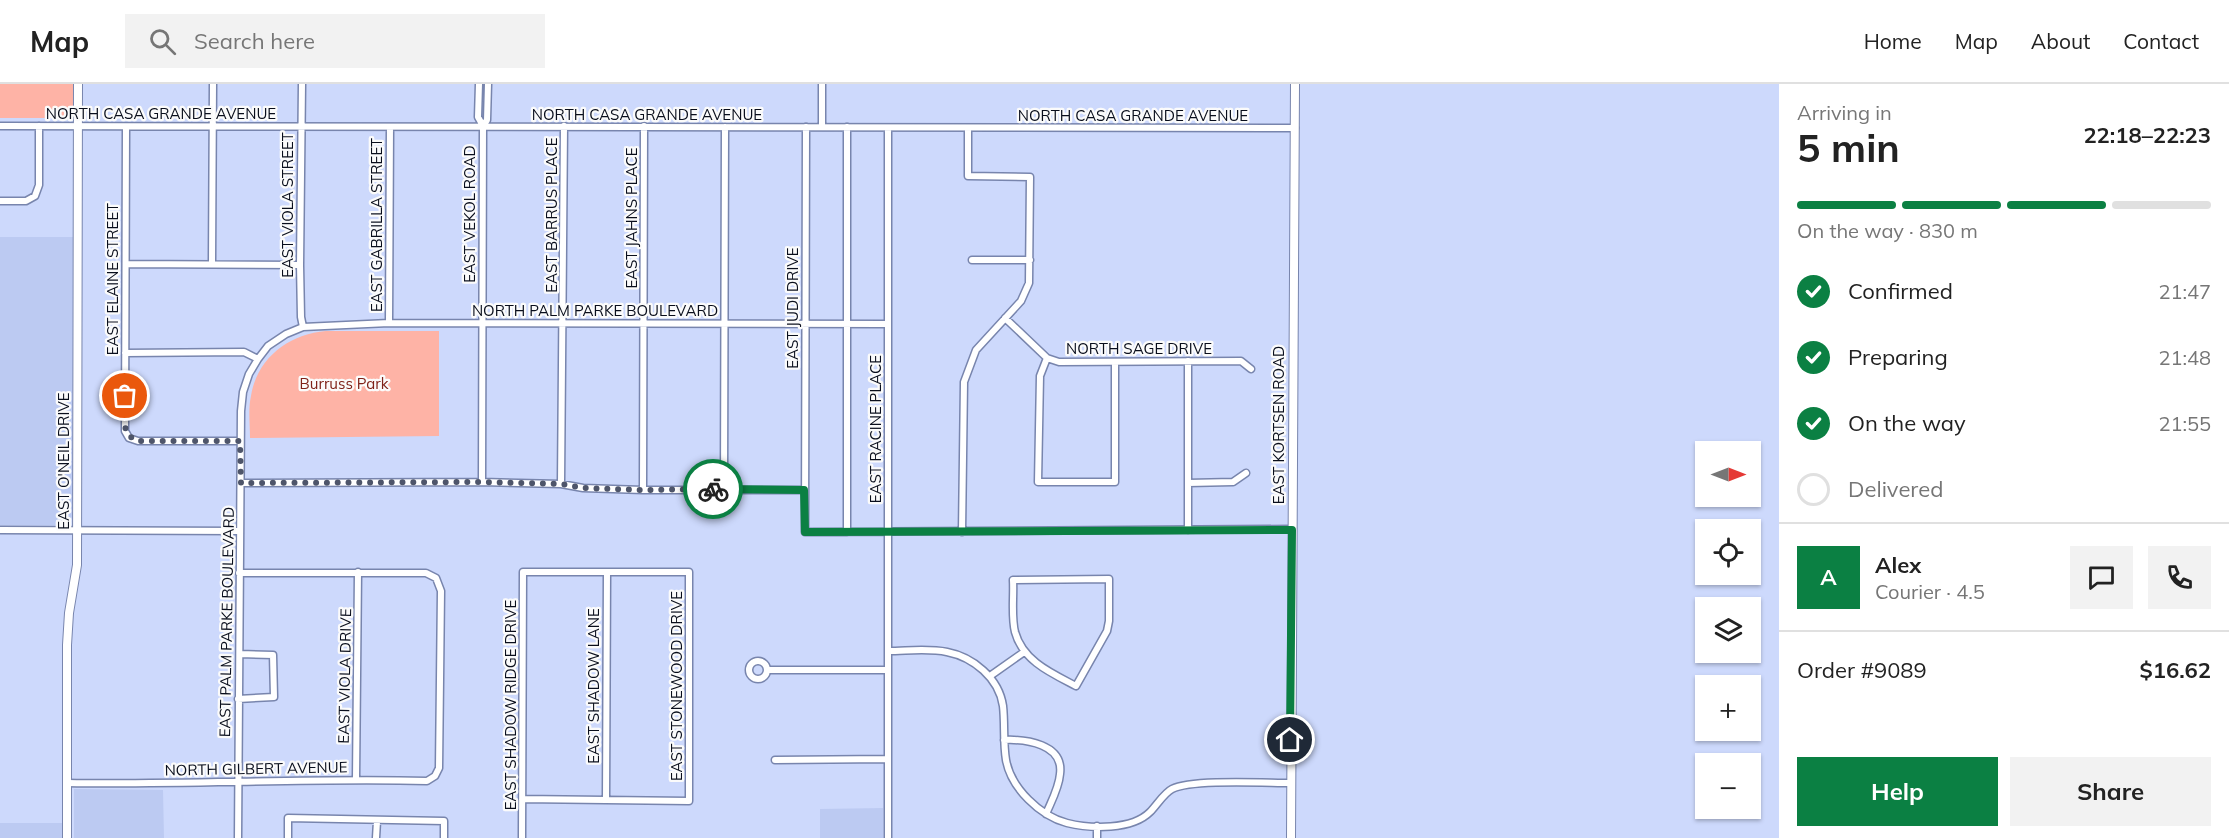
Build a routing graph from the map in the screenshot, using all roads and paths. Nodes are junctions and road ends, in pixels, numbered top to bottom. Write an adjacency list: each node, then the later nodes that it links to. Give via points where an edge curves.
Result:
1 (78, 84): 10 (street, EAST O'NEIL DRIVE)
2 (213, 84): 16 (street)
3 (302, 84): 12 (street, EAST VIOLA STREET)
4 (478, 84): 13 (street, EAST VEKOL ROAD, via 478,117)
5 (488, 84): 13 (street, EAST VEKOL ROAD, via 487,120)
6 (822, 84): 20 (street)
7 (1295, 84): 24 (street, EAST KORTSEN ROAD)
8 (0, 126): 9 (street, NORTH CASA GRANDE AVENUE)
9 (39, 126): 10 (street, NORTH CASA GRANDE AVENUE); 25 (street, via 39,185 35,196 26,201)
10 (78, 126): 11 (street, NORTH CASA GRANDE AVENUE); 57 (street, EAST O'NEIL DRIVE)
11 (126, 126): 16 (street, NORTH CASA GRANDE AVENUE); 29 (street, EAST ELAINE STREET)
12 (300, 126): 16 (street, NORTH CASA GRANDE AVENUE); 17 (street, NORTH CASA GRANDE AVENUE); 30 (street, EAST VIOLA STREET)
13 (483, 126): 14 (street, NORTH CASA GRANDE AVENUE); 17 (street, NORTH CASA GRANDE AVENUE); 33 (street, EAST VEKOL ROAD)
14 (564, 126): 15 (street, NORTH CASA GRANDE AVENUE); 34 (street, EAST BARRUS PLACE)
15 (644, 126): 18 (street, NORTH CASA GRANDE AVENUE); 35 (street, EAST JAHNS PLACE)
16 (213, 127): 28 (street)
17 (390, 127): 32 (street, EAST GABRILLA STREET)
18 (725, 127): 19 (street, NORTH CASA GRANDE AVENUE); 36 (street)
19 (806, 127): 20 (street, NORTH CASA GRANDE AVENUE); 37 (street, EAST JUDI DRIVE)
20 (822, 127): 21 (street, NORTH CASA GRANDE AVENUE)
21 (847, 128): 22 (street, NORTH CASA GRANDE AVENUE); 38 (street)
22 (888, 128): 23 (street, NORTH CASA GRANDE AVENUE); 39 (street, EAST RACINE PLACE)
23 (969, 128): 24 (street, NORTH CASA GRANDE AVENUE); 27 (street, via 968,176 1030,177)
24 (1295, 128): 59 (street, EAST KORTSEN ROAD)
25 (0, 201)
26 (972, 260): 27 (street)
27 (1030, 260): 31 (street, via 1029,283 1021,301)
28 (212, 263): 29 (street); 30 (street)
29 (126, 264): 41 (street, EAST ELAINE STREET)
30 (300, 265): 40 (street, EAST VIOLA STREET)
31 (1005, 318): 43 (street, NORTH SAGE DRIVE); 63 (street, via 976,350 964,382)
32 (389, 323): 33 (street, NORTH PALM PARKE BOULEVARD); 40 (street, NORTH PALM PARKE BOULEVARD)
33 (482, 323): 34 (street, NORTH PALM PARKE BOULEVARD); 49 (street, EAST VEKOL ROAD)
34 (564, 323): 35 (street, NORTH PALM PARKE BOULEVARD); 52 (street, EAST BARRUS PLACE)
35 (644, 324): 36 (street, NORTH PALM PARKE BOULEVARD); 54 (street, EAST JAHNS PLACE)
36 (725, 324): 37 (street, NORTH PALM PARKE BOULEVARD); 53 (street)
37 (805, 324): 38 (street, NORTH PALM PARKE BOULEVARD); 55 (street, EAST JUDI DRIVE)
38 (847, 324): 39 (street, NORTH PALM PARKE BOULEVARD); 61 (street)
39 (887, 324): 62 (street, EAST RACINE PLACE)
40 (303, 327): 42 (street, EAST PALM PARKE BOULEVARD, via 268,346)
41 (125, 353): 42 (street, via 244,352); 47 (street, EAST ELAINE STREET, via 125,431 129,438)
42 (258, 358): 47 (street, EAST PALM PARKE BOULEVARD, via 243,392)
43 (1047, 358): 45 (street, NORTH SAGE DRIVE, via 1059,362); 45 (street, via 1040,376 1038,482 1115,482)
44 (1188, 361): 45 (street, NORTH SAGE DRIVE); 46 (street, NORTH SAGE DRIVE, via 1241,361); 51 (street)
45 (1115, 362)
46 (1251, 369)
47 (240, 441): 50 (street, EAST PALM PARKE BOULEVARD)
48 (1246, 473): 51 (street, via 1233,482)
49 (482, 482): 50 (street); 52 (street)
50 (241, 483): 60 (street, EAST PALM PARKE BOULEVARD)
51 (1188, 483): 58 (street)
52 (561, 484): 54 (street)
53 (724, 488): 54 (street); 55 (street)
54 (643, 490)
55 (804, 490): 61 (street, EAST JUDI DRIVE, via 805,532)
56 (0, 530): 57 (street)
57 (77, 530): 60 (street); 78 (street, EAST O'NEIL DRIVE, via 77,565 67,645)
58 (1188, 530): 59 (street); 63 (street)
59 (1292, 530): 80 (street, EAST KORTSEN ROAD)
60 (239, 531): 66 (street, EAST PALM PARKE BOULEVARD)
61 (847, 532): 62 (street)
62 (888, 532): 63 (street); 67 (street, EAST RACINE PLACE)
63 (962, 532)
64 (358, 572): 66 (street); 77 (street, EAST VIOLA DRIVE); 77 (street, NORTH GILBERT AVENUE, via 426,573 436,578 441,591 439,768 427,781)
65 (607, 572): 81 (street, EAST SHADOW RIDGE DRIVE, via 523,572); 82 (street, EAST SHADOW LANE); 82 (street, EAST STONEWOOD DRIVE, via 689,572 689,801)
66 (239, 573): 69 (street, EAST PALM PARKE BOULEVARD)
67 (888, 651): 71 (street, EAST RACINE PLACE); 72 (street, via 948,652 965,658)
68 (1024, 652): 68 (street, via 1043,669 1076,686 1107,631 1109,579 1013,580 1014,631); 72 (street)
69 (240, 654): 73 (street, EAST PALM PARKE BOULEVARD); 73 (street, via 273,655 274,697)
70 (767, 670): 71 (street)
71 (887, 670): 75 (street, EAST RACINE PLACE)
72 (990, 676): 74 (street, via 1003,705)
73 (238, 699): 79 (street, EAST PALM PARKE BOULEVARD)
74 (1004, 740): 83 (street, via 1006,762 1016,785); 83 (street, via 1035,742 1054,753 1061,774)
75 (887, 759): 76 (street); 92 (street, EAST RACINE PLACE)
76 (775, 760)
77 (356, 779): 79 (street, NORTH GILBERT AVENUE)
78 (68, 783): 79 (street, NORTH GILBERT AVENUE); 86 (street, EAST O'NEIL DRIVE)
79 (237, 783): 87 (street, EAST PALM PARKE BOULEVARD)
80 (1290, 783): 85 (street, via 1191,784 1171,789 1148,814 1125,826); 94 (street, EAST KORTSEN ROAD)
81 (522, 799): 82 (street); 91 (street, EAST SHADOW RIDGE DRIVE)
82 (606, 800)
83 (1046, 814): 85 (street, via 1067,823)
84 (376, 820): 88 (street, via 288,818); 89 (street); 90 (street, via 444,821)
85 (1097, 826): 93 (street)
86 (67, 838)
87 (238, 838)
88 (288, 838)
89 (376, 838)
90 (444, 838)
91 (522, 838)
92 (888, 838)
93 (1097, 838)
94 (1291, 838)

